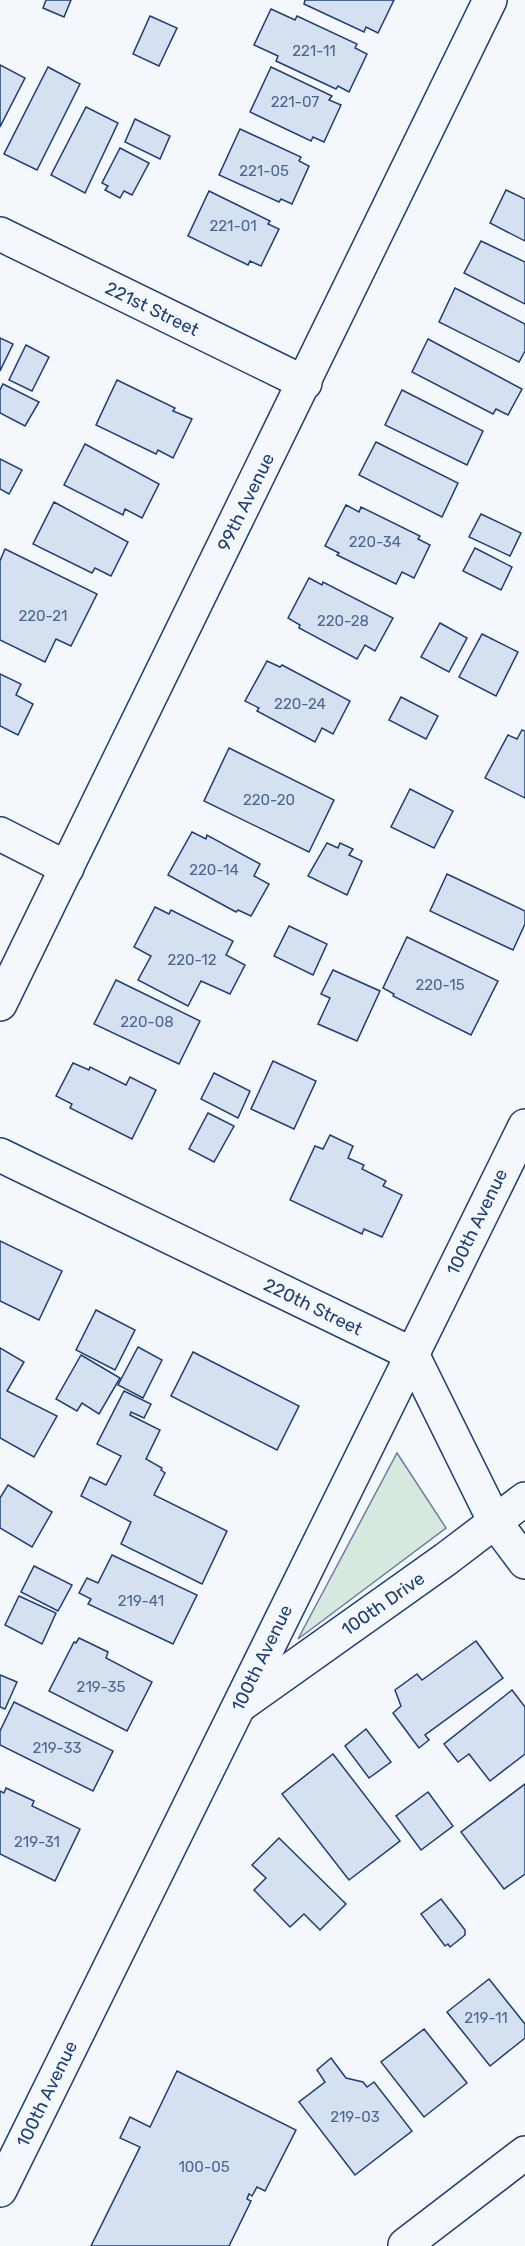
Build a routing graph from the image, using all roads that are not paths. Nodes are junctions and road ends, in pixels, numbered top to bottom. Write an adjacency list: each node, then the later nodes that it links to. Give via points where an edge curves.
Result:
1 (490, 0): 3 (street, 99th Avenue)
2 (0, 234): 3 (street, 221st Street)
3 (305, 383): 5 (street, 99th Avenue)
4 (0, 834): 5 (street)
5 (67, 868): 6 (street, 99th Avenue)
6 (0, 1004)
7 (525, 1126): 9 (street, 100th Avenue)
8 (0, 1155): 9 (street, 220th Street)
9 (412, 1354): 11 (street); 13 (street, 100th Avenue)
10 (525, 1499): 11 (street, 100th Drive)
11 (495, 1522): 12 (street); 13 (street, 100th Drive)
12 (525, 1562)
13 (238, 1707): 15 (street, 100th Avenue)
14 (525, 2153): 16 (street)
15 (0, 2190)
16 (405, 2245)

